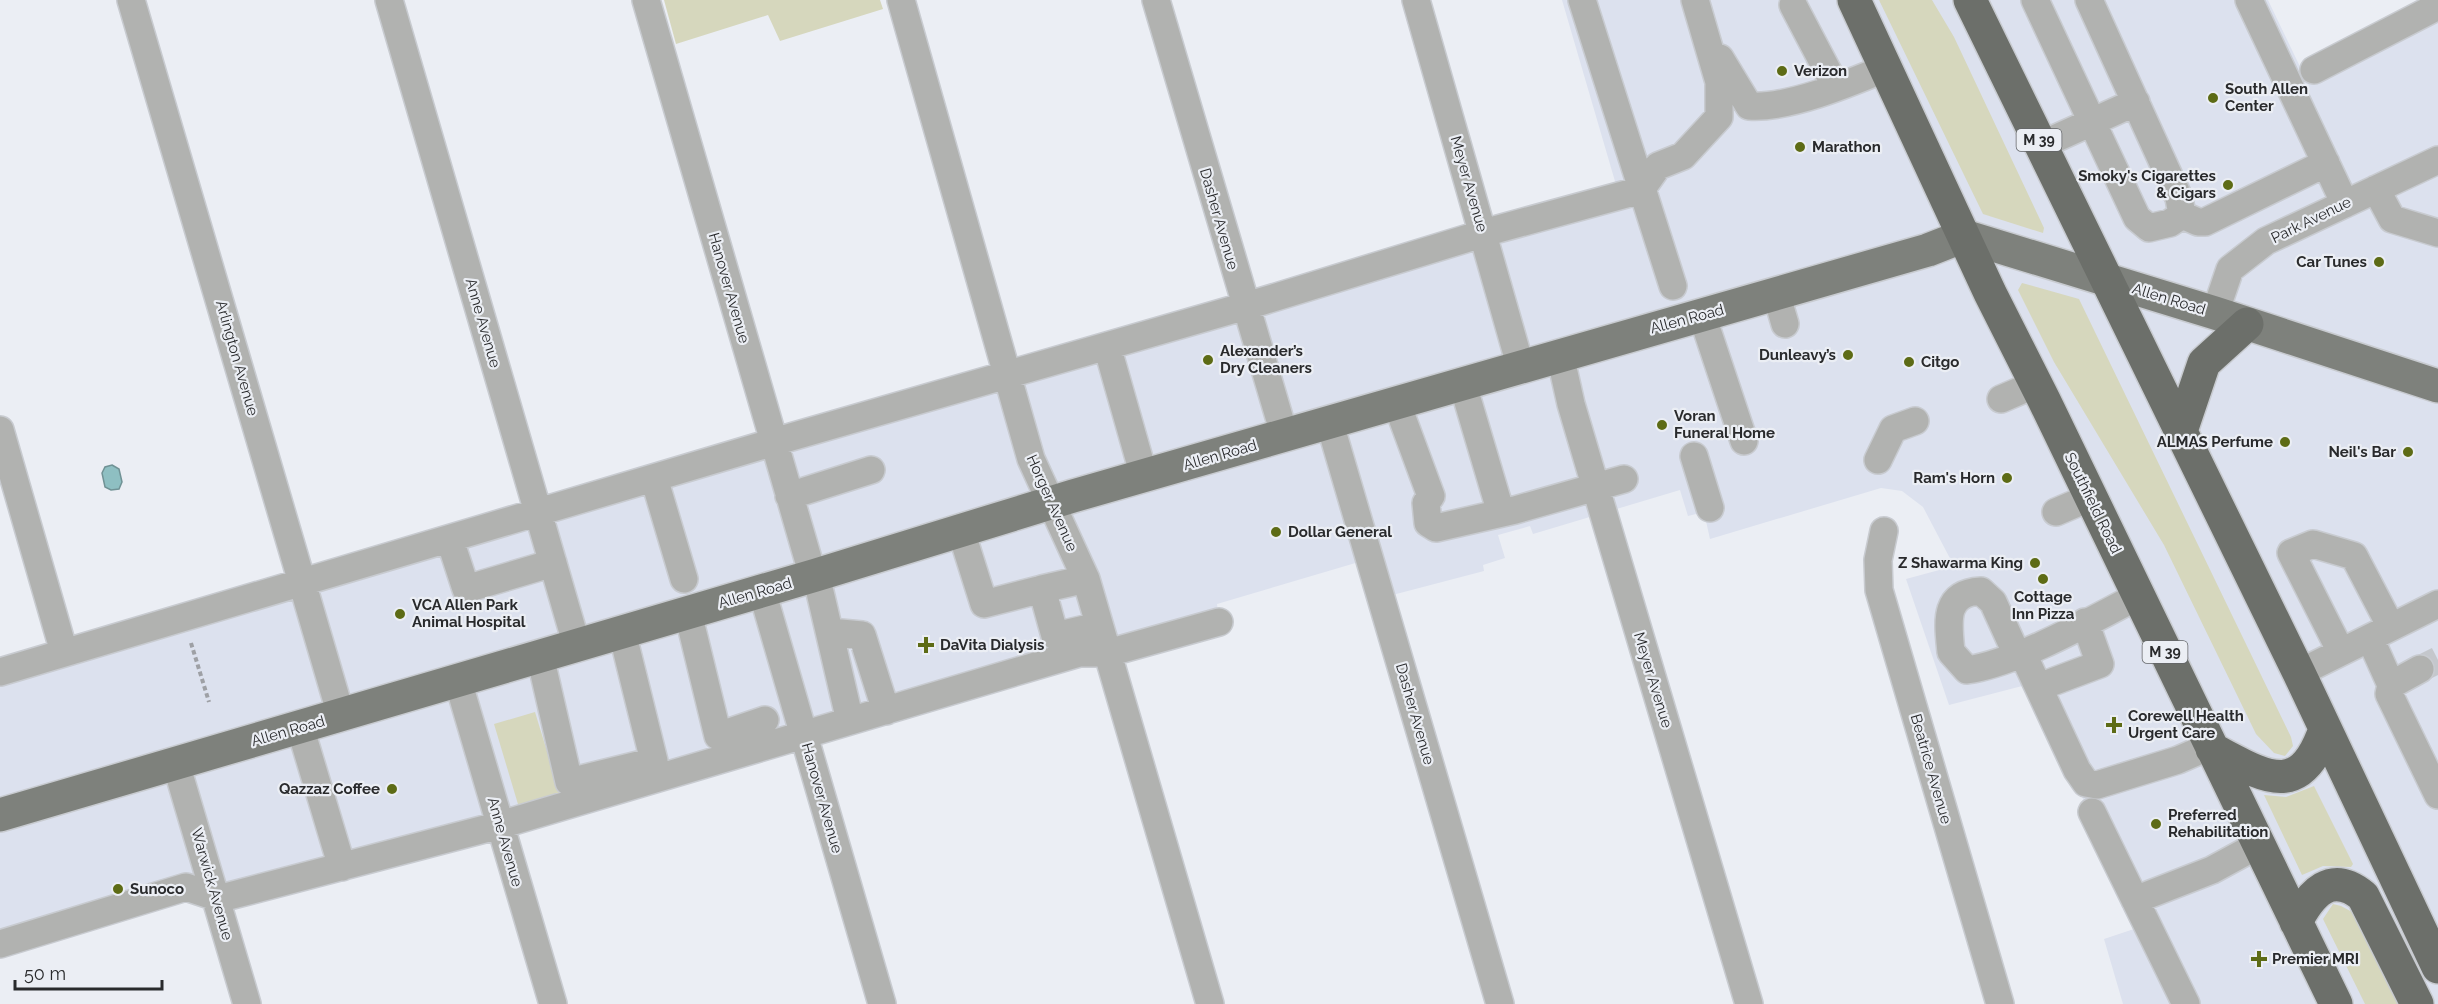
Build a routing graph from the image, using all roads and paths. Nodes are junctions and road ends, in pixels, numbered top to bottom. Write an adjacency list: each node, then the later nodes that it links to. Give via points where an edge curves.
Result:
1 (132, 0): 79 (street, Arlington Avenue)
2 (389, 0): 70 (street, Anne Avenue)
3 (646, 0): 57 (street, Hanover Avenue)
4 (901, 0): 45 (street, Horger Avenue)
5 (1156, 0): 37 (street, Dasher Avenue)
6 (1416, 0): 32 (street, Meyer Avenue)
7 (1582, 0): 28 (street)
8 (1695, 0): 17 (street)
9 (1854, 0): 19 (highway, Southfield Road / M 39)
10 (1952, 0): 18 (highway)
11 (1970, 0): 18 (highway, M 39)
12 (2035, 0): 23 (street)
13 (2089, 0): 22 (street)
14 (2249, 0): 26 (street)
15 (1793, 5): 21 (street)
16 (2438, 6): 20 (street)
17 (1708, 30): 21 (street, via 1749,106 1765,107); 28 (street, via 1719,81 1719,117 1683,156 1658,166)
18 (1986, 32): 24 (highway, M 39)
19 (1887, 68): 21 (street); 33 (highway, Southfield Road / M 39)
20 (2314, 70)
21 (1836, 87)
22 (2136, 102): 23 (street); 30 (street, via 2179,198)
23 (2093, 123): 24 (street); 30 (street, via 2137,218 2149,228 2170,223)
24 (2041, 145): 34 (highway, M 39)
25 (2438, 160): 27 (street, Park Avenue)
26 (2326, 163): 29 (street); 30 (street, via 2205,222)
27 (2376, 189): 29 (street, Park Avenue); 31 (street, via 2392,219)
28 (1641, 190): 32 (street); 35 (street)
29 (2345, 204): 38 (street, Park Avenue, via 2266,241 2230,269)
30 (2182, 215)
31 (2438, 233)
32 (1483, 235): 37 (street); 44 (street, Meyer Avenue)
33 (1964, 237): 34 (main road, Allen Road); 36 (main road, Allen Road); 46 (highway, Southfield Road / M 39)
34 (2107, 280): 38 (main road, Allen Road); 54 (highway, M 39)
35 (1673, 286)
36 (1776, 293): 39 (main road, Allen Road); 40 (street)
37 (1245, 306): 42 (street); 55 (street, Dasher Avenue)
38 (2215, 313): 41 (main road, Allen Road)
39 (1702, 315): 43 (main road, Allen Road); 56 (street)
40 (1785, 324)
41 (2247, 324): 48 (main road, Allen Road); 54 (highway, via 2204,363)
42 (1107, 346): 45 (street); 61 (street)
43 (1560, 355): 44 (main road, Allen Road); 64 (street, Meyer Avenue)
44 (1521, 368): 47 (main road, Allen Road)
45 (1009, 375): 57 (street); 67 (street, Horger Avenue, via 1030,459)
46 (2036, 384): 49 (street); 66 (highway, Southfield Road / M 39)
47 (1463, 385): 50 (main road, Allen Road); 71 (street)
48 (2438, 386)
49 (2001, 399)
50 (1397, 404): 52 (main road, Allen Road); 71 (street, via 1431,496 1426,504 1428,523 1436,528)
51 (1915, 421): 59 (street, via 1893,429)
52 (1330, 424): 55 (main road, Allen Road); 128 (street, Dasher Avenue)
53 (0, 430): 94 (street)
54 (2181, 431): 100 (highway, M 39)
55 (1285, 437): 61 (main road, Allen Road)
56 (1744, 441)
57 (774, 442): 62 (street); 65 (street, Hanover Avenue)
58 (1694, 456): 68 (street)
59 (1878, 460)
60 (871, 470): 65 (street)
61 (1144, 476): 67 (main road, Allen Road)
62 (654, 478): 70 (street); 77 (street)
63 (1624, 479): 64 (street)
64 (1596, 488): 71 (street); 129 (street, Meyer Avenue)
65 (789, 496): 76 (street, Hanover Avenue)
66 (2091, 497): 69 (street); 82 (highway, Southfield Road / M 39)
67 (1052, 502): 72 (main road, Allen Road); 78 (street, Horger Avenue)
68 (1710, 508)
69 (2056, 512)
70 (539, 513): 74 (street); 75 (street, Anne Avenue)
71 (1501, 513)
72 (961, 531): 76 (main road, Allen Road); 80 (street, via 984,604)
73 (1884, 531): 130 (street, Beatrice Avenue, via 1878,560 1878,590)
74 (450, 540): 75 (street, via 466,589); 79 (street)
75 (553, 563): 92 (street, Anne Avenue)
76 (814, 576): 81 (main road, Allen Road); 89 (street, Hanover Avenue)
77 (684, 579)
78 (1086, 579): 80 (street); 87 (street, Horger Avenue)
79 (303, 582): 94 (street); 106 (street, Arlington Avenue)
80 (1042, 589): 93 (street)
81 (762, 591): 84 (main road, Allen Road); 109 (street, Hanover Avenue)
82 (2138, 596): 86 (street); 111 (highway, Southfield Road / M 39)
83 (2438, 604): 90 (street)
84 (688, 613): 88 (main road, Allen Road); 107 (street, via 718,736)
85 (1219, 622): 95 (street)
86 (2085, 622): 103 (street, via 2100,664); 103 (street, via 2020,653)
87 (1098, 626): 93 (street); 95 (street, Horger Avenue)
88 (622, 632): 92 (main road, Allen Road); 97 (street, via 654,761 569,782)
89 (830, 632): 105 (street, via 862,635); 109 (street, Hanover Avenue)
90 (2380, 632): 96 (street); 96 (street, via 2354,556 2313,544 2291,553); 102 (street)
91 (191, 643): 104 (path)
92 (577, 646): 97 (main road, Allen Road)
93 (1058, 647): 95 (street, via 1079,653); 105 (street)
94 (64, 652): 99 (street)
95 (1108, 652): 127 (street, Horger Avenue)
96 (2341, 652): 100 (street)
97 (540, 656): 101 (main road, Allen Road)
98 (2420, 669): 102 (street)
99 (0, 672)
100 (2299, 673): 110 (highway, M 39)
101 (458, 681): 106 (main road, Allen Road); 116 (street, Anne Avenue)
102 (2391, 685): 113 (street, via 2389,694)
103 (2039, 687): 111 (street, via 2086,783 2097,785)
104 (209, 702)
105 (886, 711): 109 (street)
106 (341, 715): 108 (main road, Allen Road)
107 (765, 720)
108 (300, 727): 112 (main road, Allen Road); 118 (street)
109 (827, 728): 116 (street); 126 (street, Hanover Avenue)
110 (2325, 729): 111 (highway, via 2316,753 2304,767 2288,776 2260,774); 123 (highway, M 39)
111 (2211, 747): 117 (highway, Southfield Road / M 39)
112 (177, 764): 115 (main road, Allen Road); 119 (street, Warwick Avenue)
113 (2438, 794)
114 (2092, 812): 120 (street)
115 (0, 815)
116 (500, 825): 118 (street); 125 (street, Anne Avenue)
117 (2258, 845): 120 (street, via 2212,870); 121 (highway, Southfield Road / M 39)
118 (342, 867): 119 (street)
119 (216, 897): 122 (street, via 186,887); 124 (street, Warwick Avenue)
120 (2135, 900): 131 (street)
121 (2296, 922): 132 (highway, Southfield Road / M 39); 133 (highway, via 2304,906 2326,886 2352,887 2363,896)
122 (0, 944)
123 (2437, 964)
124 (247, 1004)
125 (553, 1004)
126 (882, 1004)
127 (1210, 1004)
128 (1500, 1004)
129 (1749, 1004)
130 (2000, 1004)
131 (2186, 1004)
132 (2336, 1004)
133 (2416, 1004)

